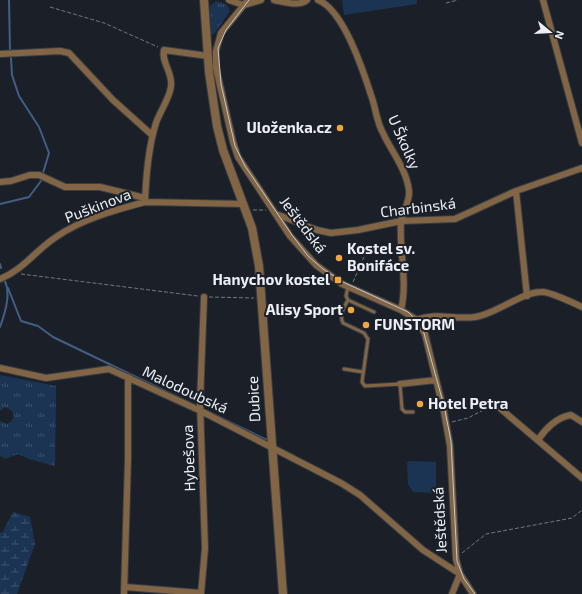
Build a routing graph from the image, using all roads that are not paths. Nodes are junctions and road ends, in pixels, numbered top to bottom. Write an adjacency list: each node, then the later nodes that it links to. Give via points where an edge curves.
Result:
1 (204, 0): 11 (street)
2 (228, 0): 9 (street)
3 (248, 0): 9 (street, Ještědská)
4 (261, 0): 9 (street)
5 (274, 0): 6 (street, via 293,4)
6 (307, 0)
7 (318, 0): 20 (street, U Školky, via 332,11 349,38 382,132 406,180 408,202)
8 (543, 0): 13 (street)
9 (243, 5): 19 (street, Ještědská, via 221,33 216,52 216,68 232,142 238,157)
10 (0, 54): 12 (street, via 60,51 69,53 113,100)
11 (208, 56): 12 (street, via 164,50 163,55 172,79 171,88); 18 (street, via 217,126 223,150)
12 (152, 135): 17 (street)
13 (582, 143)
14 (582, 168): 16 (street, Charbinská)
15 (0, 182): 17 (street, via 39,175 65,187 100,187)
16 (516, 191): 20 (street, Charbinská, via 455,219); 23 (street)
17 (145, 200): 18 (street, Puškinova); 21 (street, Puškinova, via 94,218 57,236 14,273)
18 (245, 207): 41 (street, Dubice, via 255,244 261,298)
19 (276, 214): 20 (street, Charbinská, via 331,233); 22 (street, Ještědská, via 290,236 316,265)
20 (401, 220): 27 (street, U Školky, via 405,290)
21 (0, 279)
22 (349, 288): 25 (lane, via 346,296); 27 (street, Ještědská)
23 (527, 296): 26 (street, via 542,291); 29 (street, via 475,317 425,316)
24 (204, 297): 37 (street, Hybešova)
25 (348, 300): 28 (lane); 32 (lane, via 343,309 343,323 364,333 368,339)
26 (582, 307)
27 (402, 310): 29 (street, Ještědská)
28 (374, 312)
29 (417, 320): 34 (street, Ještědská, via 425,334)
30 (0, 368): 33 (street, Malodoubská, via 46,378 109,369)
31 (344, 369): 32 (lane)
32 (363, 372): 35 (lane, via 362,382 365,386)
33 (128, 377): 37 (street, Malodoubská); 44 (street)
34 (436, 380): 35 (street); 43 (street, Ještědská, via 450,446 456,559)
35 (400, 384): 38 (lane, via 402,409 405,412)
36 (495, 404): 40 (street)
37 (201, 411): 41 (street, Malodoubská); 45 (street, Hybešova, via 205,548)
38 (413, 412)
39 (582, 422): 40 (street, via 570,415 566,416 546,428)
40 (538, 440): 42 (street)
41 (271, 446): 43 (street, Malodoubská, via 360,495 423,550); 47 (street, Dubice)
42 (582, 478)
43 (460, 574): 48 (street); 49 (street, Ještědská)
44 (125, 586): 45 (street); 46 (street)
45 (201, 593)
46 (124, 594)
47 (283, 594)
48 (452, 594)
49 (473, 594)

